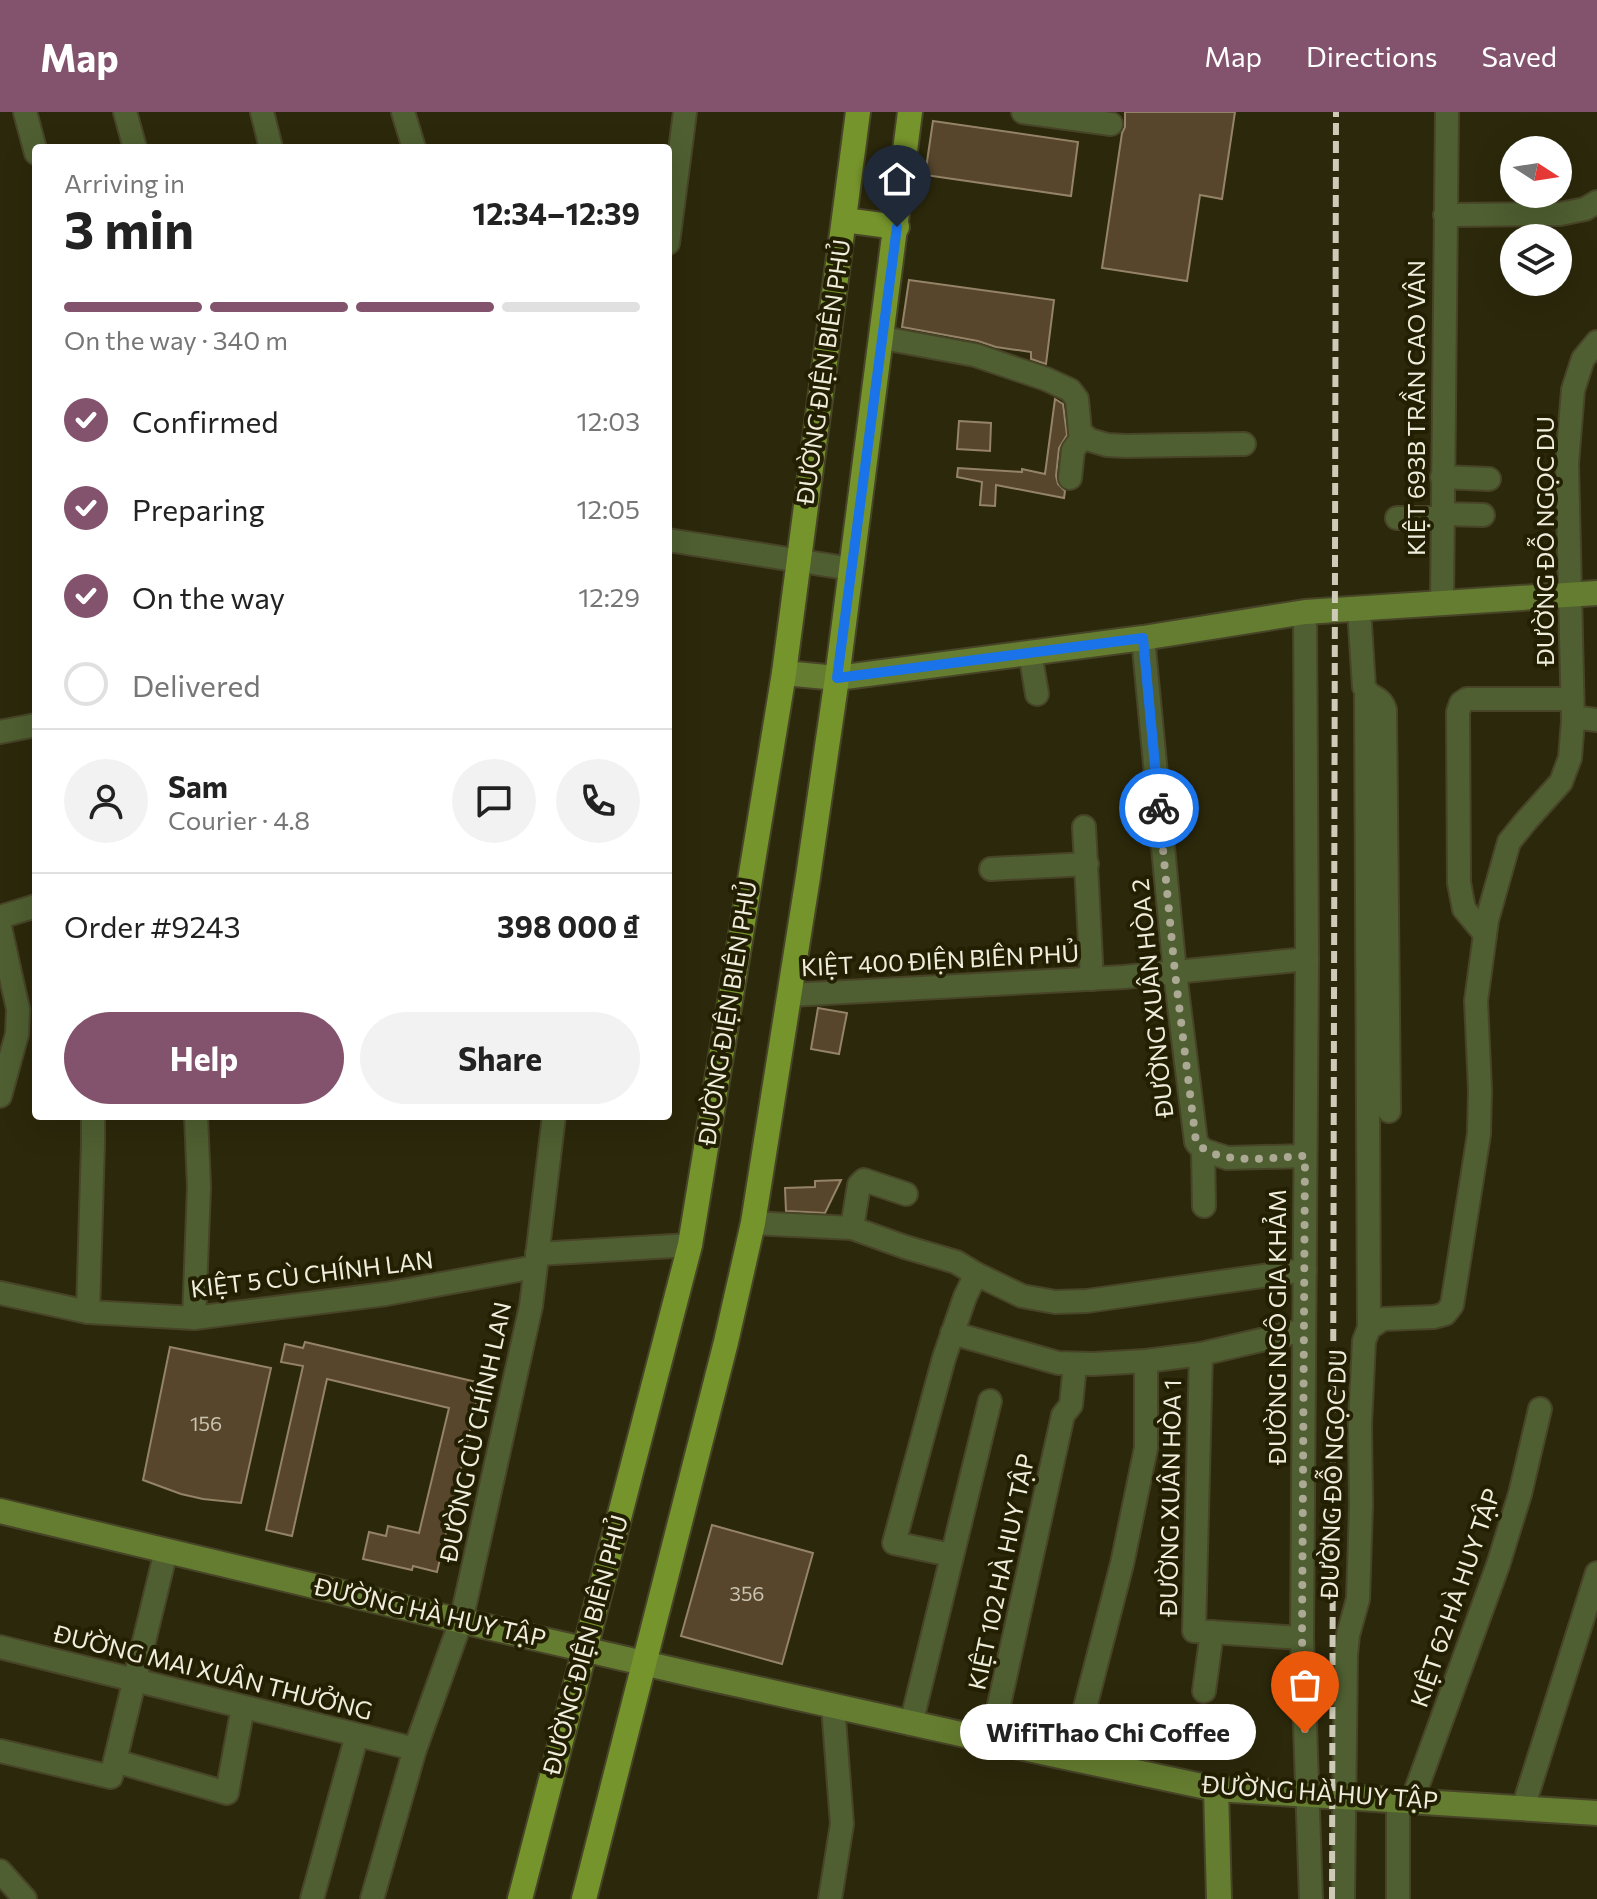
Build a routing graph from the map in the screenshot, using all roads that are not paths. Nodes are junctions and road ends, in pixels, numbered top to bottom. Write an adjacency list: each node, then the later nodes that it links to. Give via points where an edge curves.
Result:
1 (25, 112): 11 (street)
2 (125, 112): 12 (street)
3 (262, 112): 13 (street)
4 (403, 112): 14 (street)
5 (685, 112): 16 (street)
6 (858, 112): 18 (main road, ĐƯỜNG ĐIỆN BIÊN PHỦ)
7 (910, 112): 19 (main road)
8 (1023, 112): 10 (street)
9 (1447, 112): 17 (street, KIỆT 693B TRẦN CAO VÂN)
10 (1111, 124)
11 (34, 144)
12 (134, 144)
13 (270, 144)
14 (413, 144)
15 (1597, 202): 17 (street, via 1560,214)
16 (672, 212)
17 (1445, 215): 24 (street, KIỆT 693B TRẦN CAO VÂN)
18 (844, 220): 19 (main road); 31 (main road, ĐƯỜNG ĐIỆN BIÊN PHỦ)
19 (897, 227): 20 (main road)
20 (883, 338): 22 (street, via 992,359 1070,390 1077,399); 32 (main road)
21 (1597, 342): 34 (street, ĐƯỜNG ĐỖ NGỌC DU, via 1583,359 1573,390 1567,464)
22 (1083, 436): 23 (street, via 1126,446); 25 (street, via 1073,450)
23 (1244, 444)
24 (1442, 477): 26 (street); 28 (street, KIỆT 693B TRẦN CAO VÂN)
25 (1070, 478)
26 (1489, 479)
27 (1483, 515): 28 (street)
28 (1442, 516): 29 (street); 35 (street, KIỆT 693B TRẦN CAO VÂN)
29 (1397, 518)
30 (672, 541): 31 (street)
31 (799, 560): 32 (street); 40 (main road, ĐƯỜNG ĐIỆN BIÊN PHỦ)
32 (852, 569): 41 (main road)
33 (1597, 593): 34 (street)
34 (1570, 594): 35 (street); 44 (street, ĐƯỜNG ĐỖ NGỌC DU)
35 (1442, 602): 36 (street)
36 (1359, 609): 37 (street); 42 (street)
37 (1305, 612): 38 (street); 55 (street, ĐƯỜNG NGÔ GIA KHẢM)
38 (1143, 638): 39 (street); 56 (street, ĐƯỜNG XUÂN HÒA 2)
39 (1030, 652): 41 (street); 43 (street)
40 (784, 673): 41 (street); 70 (main road, ĐƯỜNG ĐIỆN BIÊN PHỦ)
41 (837, 678): 58 (main road)
42 (1366, 692): 60 (street, via 1382,701 1385,710); 77 (street)
43 (1037, 694)
44 (1572, 708): 45 (street); 54 (street, ĐƯỜNG ĐỖ NGỌC DU, via 1570,758 1561,782 1509,842); 54 (street, ĐƯỜNG ĐỖ NGỌC DU, via 1467,699 1461,703 1459,883 1464,909)
45 (1597, 720)
46 (32, 726): 47 (street)
47 (0, 732)
48 (1084, 827): 49 (street, KIỆT 400 ĐIỆN BIÊN PHỦ)
49 (1087, 864): 50 (street); 57 (street, KIỆT 400 ĐIỆN BIÊN PHỦ)
50 (991, 869)
51 (32, 907): 52 (street)
52 (0, 917)
53 (0, 927): 59 (street, via 18,1009 17,1034)
54 (1485, 934): 77 (street, ĐƯỜNG ĐỖ NGỌC DU, via 1476,1001 1479,1134 1452,1305 1445,1314 1383,1319)
55 (1307, 959): 56 (street, KIỆT 400 ĐIỆN BIÊN PHỦ); 65 (street, ĐƯỜNG NGÔ GIA KHẢM)
56 (1175, 973): 57 (street, KIỆT 400 ĐIỆN BIÊN PHỦ); 64 (street, ĐƯỜNG XUÂN HÒA 2, via 1196,1142)
57 (1092, 979): 58 (street, KIỆT 400 ĐIỆN BIÊN PHỦ)
58 (790, 995): 68 (main road)
59 (0, 1096)
60 (1389, 1111)
61 (93, 1120): 75 (street)
62 (196, 1120): 76 (street)
63 (554, 1120): 71 (street, ĐƯỜNG CÙ CHÍNH LAN)
64 (1203, 1150): 65 (street, via 1227,1158); 67 (street, ĐƯỜNG XUÂN HÒA 2)
65 (1305, 1156): 72 (street, ĐƯỜNG NGÔ GIA KHẢM)
66 (906, 1194): 69 (street, via 864,1180)
67 (1204, 1206)
68 (753, 1223): 69 (street); 94 (main road)
69 (852, 1228): 73 (street, via 956,1262)
70 (690, 1245): 71 (street); 93 (main road, ĐƯỜNG ĐIỆN BIÊN PHỦ)
71 (536, 1260): 76 (street, KIỆT 5 CÙ CHÍNH LAN, via 386,1294); 89 (street, ĐƯỜNG CÙ CHÍNH LAN, via 531,1306)
72 (1305, 1270): 73 (street, via 1055,1302 1022,1296); 78 (street, ĐƯỜNG NGÔ GIA KHẢM)
73 (976, 1274): 79 (street)
74 (0, 1293): 75 (street, KIỆT 5 CÙ CHÍNH LAN)
75 (88, 1312): 76 (street, KIỆT 5 CÙ CHÍNH LAN)
76 (194, 1318)
77 (1369, 1328): 108 (street, ĐƯỜNG ĐỖ NGỌC DU, via 1362,1383 1358,1599 1346,1655)
78 (1304, 1330): 80 (street); 91 (street, ĐƯỜNG NGÔ GIA KHẢM)
79 (952, 1333): 82 (street); 87 (street, via 894,1543)
80 (1201, 1354): 81 (street); 90 (street, ĐƯỜNG XUÂN HÒA 1, via 1194,1631)
81 (1146, 1361): 82 (street); 104 (street, via 1146,1448)
82 (1075, 1364): 101 (street, KIỆT 102 HÀ HUY TẬP, via 1071,1405 1063,1415)
83 (990, 1401): 87 (street)
84 (1540, 1409): 109 (street, KIỆT 62 HÀ HUY TẬP, via 1498,1565)
85 (0, 1511): 86 (street, ĐƯỜNG HÀ HUY TẬP)
86 (166, 1551): 89 (street, ĐƯỜNG HÀ HUY TẬP); 95 (street)
87 (951, 1555): 99 (street)
88 (1597, 1573): 110 (street)
89 (461, 1621): 93 (street, ĐƯỜNG HÀ HUY TẬP); 102 (street, ĐƯỜNG CÙ CHÍNH LAN)
90 (1212, 1632): 91 (street, ĐƯỜNG XUÂN HÒA 1); 96 (street)
91 (1302, 1638): 107 (street, ĐƯỜNG NGÔ GIA KHẢM)
92 (0, 1647): 95 (street, ĐƯỜNG MAI XUÂN THƯỞNG)
93 (584, 1649): 94 (street, ĐƯỜNG HÀ HUY TẬP); 116 (main road, ĐƯỜNG ĐIỆN BIÊN PHỦ)
94 (645, 1663): 97 (street, ĐƯỜNG HÀ HUY TẬP); 117 (main road)
95 (135, 1680): 98 (street, ĐƯỜNG MAI XUÂN THƯỞNG); 105 (street)
96 (1204, 1691)
97 (833, 1706): 99 (street, ĐƯỜNG HÀ HUY TẬP); 118 (street, via 842,1824)
98 (243, 1707): 100 (street, ĐƯỜNG MAI XUÂN THƯỞNG); 105 (street, via 227,1793)
99 (911, 1724): 101 (street, ĐƯỜNG HÀ HUY TẬP)
100 (357, 1735): 102 (street, ĐƯỜNG MAI XUÂN THƯỞNG); 114 (street)
101 (991, 1741): 104 (street, ĐƯỜNG HÀ HUY TẬP)
102 (415, 1749): 115 (street, ĐƯỜNG CÙ CHÍNH LAN)
103 (0, 1751): 105 (street, via 111,1777)
104 (1072, 1758): 106 (street, ĐƯỜNG HÀ HUY TẬP)
105 (115, 1761)
106 (1216, 1789): 107 (street, ĐƯỜNG HÀ HUY TẬP); 119 (street)
107 (1306, 1796): 108 (street, ĐƯỜNG HÀ HUY TẬP); 120 (street, ĐƯỜNG NGÔ GIA KHẢM)
108 (1343, 1798): 109 (street, ĐƯỜNG HÀ HUY TẬP); 121 (street, ĐƯỜNG ĐỖ NGỌC DU)
109 (1405, 1800): 110 (street, ĐƯỜNG HÀ HUY TẬP); 122 (street)
110 (1523, 1808): 111 (street, ĐƯỜNG HÀ HUY TẬP)
111 (1597, 1813)
112 (0, 1871): 113 (street)
113 (25, 1899)
114 (312, 1899)
115 (372, 1899)
116 (520, 1899)
117 (584, 1899)
118 (830, 1899)
119 (1219, 1899)
120 (1311, 1899)
121 (1343, 1899)
122 (1398, 1899)

